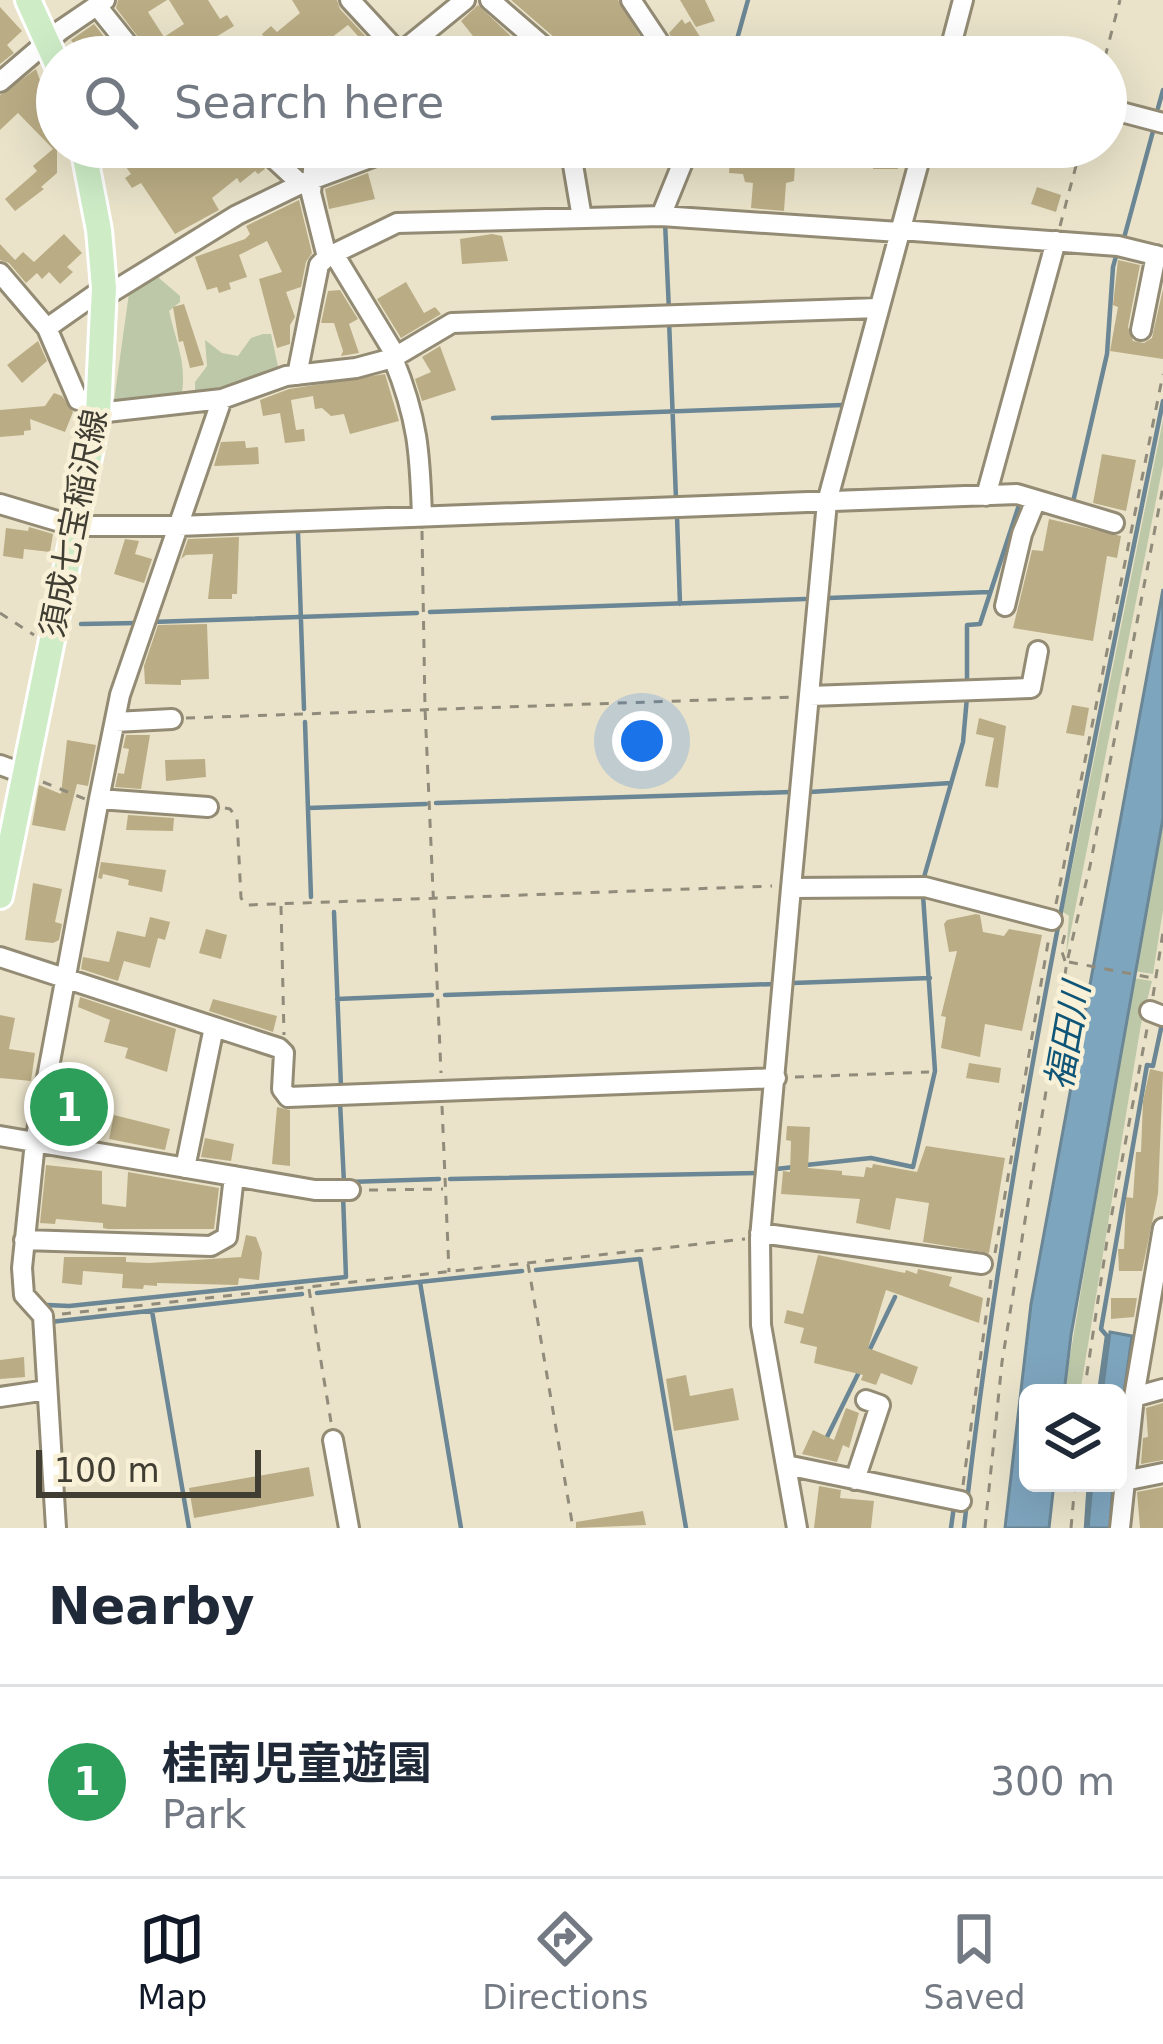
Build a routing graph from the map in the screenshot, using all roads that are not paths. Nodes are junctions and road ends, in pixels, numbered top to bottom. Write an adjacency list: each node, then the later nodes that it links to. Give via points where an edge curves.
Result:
1 (28, 0): 8 (main road)
2 (350, 0): 11 (street)
3 (465, 0): 12 (street)
4 (490, 0): 13 (street)
5 (632, 0): 14 (street)
6 (963, 0): 15 (street)
7 (101, 3): 9 (street); 10 (street)
8 (45, 36)
9 (68, 36)
10 (124, 36)
11 (386, 36)
12 (424, 36)
13 (528, 36)
14 (655, 36)
15 (954, 36)
16 (36, 61): 17 (street)
17 (0, 82)
18 (1127, 114): 19 (street)
19 (1163, 123)
20 (87, 168): 35 (main road, 須成七宝稲沢線)
21 (289, 168): 27 (street)
22 (310, 168): 27 (street)
23 (342, 168): 27 (street)
24 (574, 168): 29 (street)
25 (680, 168): 28 (street)
26 (917, 168): 30 (street)
27 (307, 181): 32 (street); 35 (street)
28 (661, 216): 29 (street); 30 (street)
29 (582, 218): 32 (street, via 398,223)
30 (899, 231): 31 (street); 36 (street)
31 (1056, 241): 33 (street); 43 (street)
32 (330, 256): 39 (street); 40 (street, via 319,265)
33 (1160, 256): 38 (street)
34 (0, 273): 37 (street)
35 (104, 292): 37 (street); 42 (main road, 須成七宝稲沢線)
36 (878, 308): 39 (street, via 452,323); 45 (street)
37 (47, 328): 42 (street, via 78,400)
38 (1141, 330)
39 (394, 357): 40 (street); 47 (street, via 420,442)
40 (296, 375): 41 (street)
41 (222, 399): 42 (street); 50 (street)
42 (98, 408): 49 (main road, 須成七宝稲沢線)
43 (986, 496): 44 (street); 45 (street)
44 (1027, 497): 48 (street); 51 (street)
45 (827, 502): 47 (street); 53 (street)
46 (4, 511): 49 (street)
47 (422, 517): 50 (street)
48 (1114, 523)
49 (74, 526): 50 (street); 57 (main road, 須成七宝稲沢線)
50 (178, 526): 55 (street)
51 (1005, 606)
52 (1038, 651): 53 (street, via 1031,688)
53 (810, 696): 60 (street)
54 (172, 719): 55 (street)
55 (115, 722): 58 (street)
56 (0, 765): 57 (street)
57 (25, 774): 61 (main road, 須成七宝稲沢線)
58 (98, 801): 59 (street); 64 (street)
59 (208, 808)
60 (792, 887): 62 (street, via 925,887); 66 (street)
61 (0, 896)
62 (1060, 921)
63 (0, 957): 64 (street)
64 (65, 980): 65 (street); 68 (street)
65 (214, 1027): 66 (street, via 279,1048 288,1097); 69 (street)
66 (776, 1078): 73 (street)
67 (0, 1136): 68 (street)
68 (34, 1142): 69 (street); 74 (street)
69 (185, 1168): 70 (street)
70 (234, 1176): 71 (street); 74 (street, via 227,1238 211,1246)
71 (350, 1190)
72 (1163, 1228): 80 (street)
73 (760, 1235): 75 (street); 85 (street, via 761,1325)
74 (25, 1240): 76 (street)
75 (990, 1264)
76 (22, 1268): 77 (street); 79 (street, via 24,1295 43,1316)
77 (0, 1270)
78 (1163, 1389): 80 (street)
79 (42, 1391): 81 (street); 91 (street)
80 (1134, 1396): 84 (street)
81 (0, 1397)
82 (866, 1400): 87 (street, via 880,1405)
83 (333, 1440): 92 (street)
84 (1127, 1455)
85 (786, 1466): 87 (street); 93 (street)
86 (1163, 1474): 88 (street)
87 (855, 1480): 90 (street)
88 (1127, 1480)
89 (1123, 1492): 94 (street)
90 (961, 1501)
91 (56, 1528)
92 (349, 1528)
93 (797, 1528)
94 (1120, 1528)

